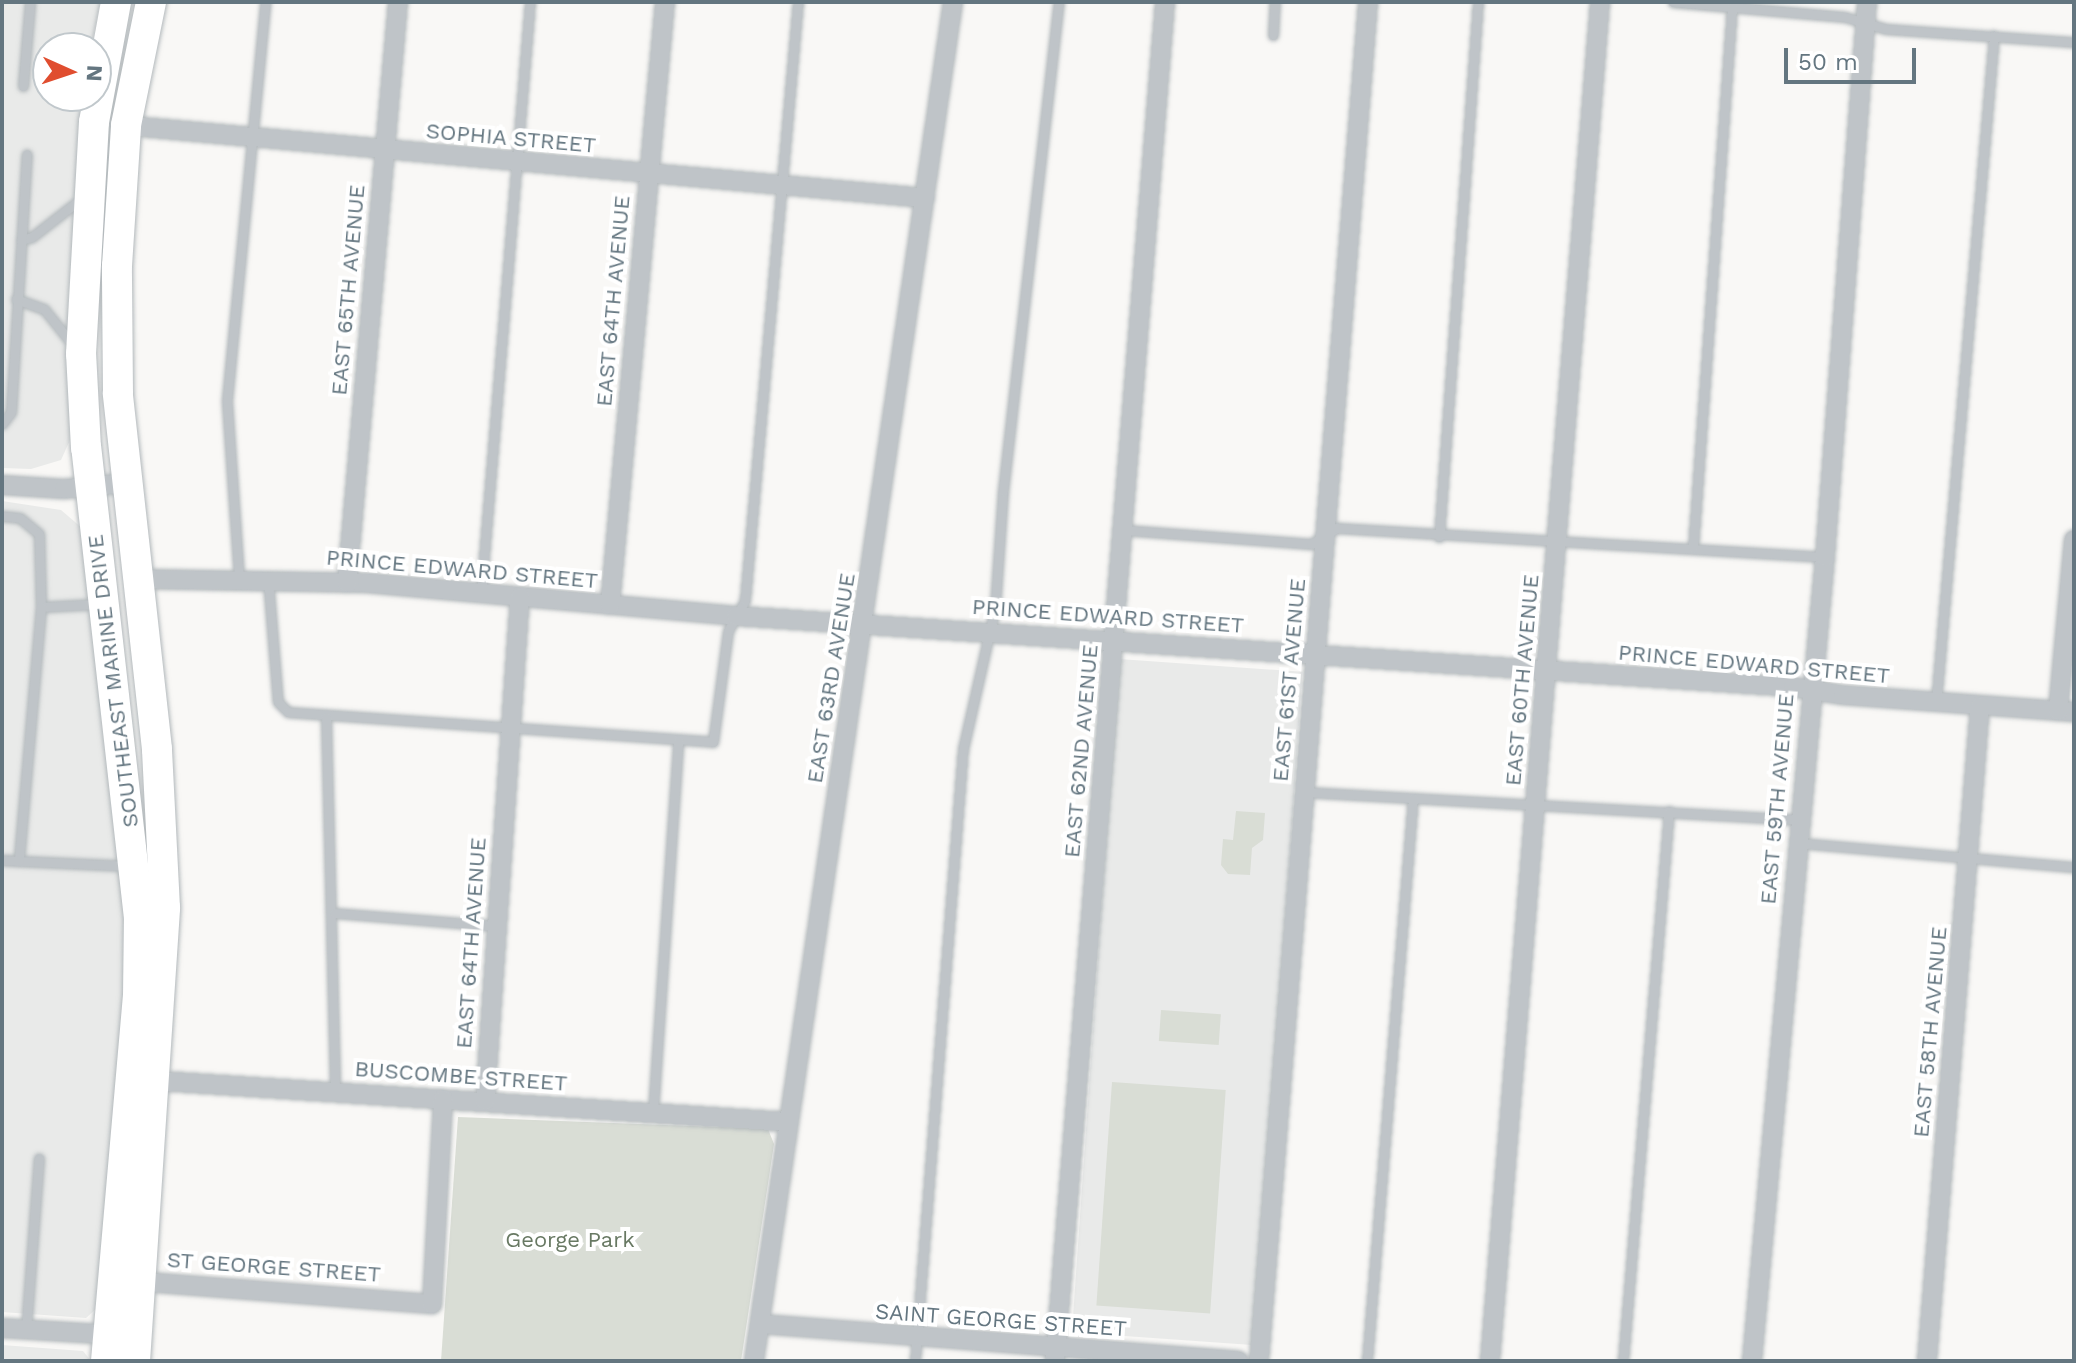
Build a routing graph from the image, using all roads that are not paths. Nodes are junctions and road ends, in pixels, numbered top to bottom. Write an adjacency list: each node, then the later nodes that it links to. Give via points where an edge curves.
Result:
1 (30, 2): 23 (lane)
2 (116, 2): 24 (main road, SOUTHEAST MARINE DRIVE)
3 (151, 2): 25 (main road, SOUTHEAST MARINE DRIVE)
4 (265, 2): 26 (lane)
5 (398, 2): 27 (street, EAST 65TH AVENUE)
6 (530, 2): 29 (lane)
7 (665, 2): 30 (street, EAST 64TH AVENUE)
8 (798, 2): 31 (lane)
9 (953, 2): 33 (street, EAST 63RD AVENUE)
10 (1059, 2): 61 (lane)
11 (1165, 2): 42 (street, EAST 62ND AVENUE)
12 (1275, 2): 20 (lane)
13 (1368, 2): 43 (street, EAST 61ST AVENUE)
14 (1478, 2): 44 (lane)
15 (1600, 2): 46 (street, EAST 60TH AVENUE)
16 (1673, 2): 18 (lane)
17 (1867, 2): 19 (street, EAST 59TH AVENUE)
18 (1732, 6): 19 (lane); 47 (lane)
19 (1866, 23): 21 (lane); 48 (street, EAST 59TH AVENUE)
20 (1273, 35)
21 (1994, 36): 22 (lane); 66 (lane)
22 (2074, 42)
23 (23, 86)
24 (94, 122): 25 (street, SOPHIA STREET); 32 (main road, SOUTHEAST MARINE DRIVE)
25 (126, 125): 26 (street, SOPHIA STREET); 38 (main road, SOUTHEAST MARINE DRIVE, via 117,298 118,393)
26 (249, 138): 27 (street, SOPHIA STREET); 49 (lane, via 227,400)
27 (384, 152): 29 (street, SOPHIA STREET); 52 (street, EAST 65TH AVENUE)
28 (27, 154): 34 (lane)
29 (517, 162): 30 (street, SOPHIA STREET); 54 (lane)
30 (648, 174): 31 (street, SOPHIA STREET); 57 (street, EAST 64TH AVENUE)
31 (781, 186): 33 (street, SOPHIA STREET); 59 (lane, via 745,600)
32 (88, 193): 34 (lane); 36 (main road, SOUTHEAST MARINE DRIVE)
33 (925, 198): 60 (street, EAST 63RD AVENUE)
34 (21, 240): 35 (lane)
35 (16, 299): 36 (lane, via 44,309); 37 (lane, via 11,412)
36 (81, 354): 40 (main road, SOUTHEAST MARINE DRIVE)
37 (2, 424)
38 (127, 483): 40 (street); 50 (main road, SOUTHEAST MARINE DRIVE)
39 (2, 485): 40 (street)
40 (91, 487): 56 (main road, SOUTHEAST MARINE DRIVE)
41 (2, 516): 58 (lane, via 20,518 39,534)
42 (1124, 530): 43 (lane, via 1311,544); 62 (street, EAST 62ND AVENUE)
43 (1324, 537): 44 (lane, via 1337,528); 63 (street, EAST 61ST AVENUE)
44 (1439, 537): 46 (lane)
45 (2074, 540): 53 (street)
46 (1556, 541): 47 (lane); 64 (street, EAST 60TH AVENUE)
47 (1693, 548): 48 (lane)
48 (1825, 557): 65 (street, EAST 59TH AVENUE)
49 (239, 578): 50 (street, PRINCE EDWARD STREET); 51 (street, PRINCE EDWARD STREET)
50 (137, 579): 85 (main road, SOUTHEAST MARINE DRIVE, via 161,804 165,908)
51 (268, 579): 52 (street, PRINCE EDWARD STREET); 69 (lane, via 278,702 288,712)
52 (347, 583): 54 (street, PRINCE EDWARD STREET)
53 (2072, 590): 68 (street)
54 (481, 593): 55 (street, PRINCE EDWARD STREET)
55 (520, 597): 57 (street, PRINCE EDWARD STREET); 70 (street, EAST 64TH AVENUE)
56 (105, 604): 58 (lane); 81 (main road, SOUTHEAST MARINE DRIVE)
57 (610, 605): 59 (street, PRINCE EDWARD STREET)
58 (41, 607): 80 (lane)
59 (736, 616): 60 (street, PRINCE EDWARD STREET); 71 (lane, via 728,631 716,738)
60 (864, 623): 61 (street, PRINCE EDWARD STREET); 90 (street, EAST 63RD AVENUE)
61 (990, 631): 62 (street, PRINCE EDWARD STREET); 96 (lane, via 963,749)
62 (1114, 639): 63 (street, PRINCE EDWARD STREET); 98 (street, EAST 62ND AVENUE)
63 (1315, 655): 64 (street, PRINCE EDWARD STREET); 72 (street, EAST 61ST AVENUE)
64 (1547, 673): 65 (street, PRINCE EDWARD STREET); 74 (street, EAST 60TH AVENUE)
65 (1811, 690): 66 (street, PRINCE EDWARD STREET); 76 (street, EAST 59TH AVENUE)
66 (1936, 703): 67 (street, PRINCE EDWARD STREET)
67 (1980, 706): 68 (street, PRINCE EDWARD STREET); 78 (street, EAST 58TH AVENUE)
68 (2066, 711)
69 (326, 717): 70 (lane); 83 (lane)
70 (510, 730): 71 (lane); 84 (street, EAST 64TH AVENUE)
71 (678, 741): 89 (lane)
72 (1304, 792): 73 (lane); 102 (street, EAST 61ST AVENUE)
73 (1413, 798): 74 (lane); 103 (lane)
74 (1536, 806): 75 (lane); 104 (street, EAST 60TH AVENUE)
75 (1669, 811): 76 (lane); 105 (lane)
76 (1799, 820): 77 (street, EAST 59TH AVENUE)
77 (1798, 843): 78 (lane); 106 (street, EAST 59TH AVENUE)
78 (1968, 857): 82 (lane); 107 (street, EAST 58TH AVENUE)
79 (2, 860): 80 (lane)
80 (19, 861): 81 (lane)
81 (135, 866): 85 (main road, SOUTHEAST MARINE DRIVE)
82 (2074, 867)
83 (334, 913): 84 (lane); 86 (lane)
84 (495, 926): 88 (street, EAST 64TH AVENUE)
85 (144, 1080): 86 (street, BUSCOMBE STREET); 92 (main road, SOUTHEAST MARINE DRIVE)
86 (335, 1092): 87 (street, BUSCOMBE STREET)
87 (443, 1099): 88 (street, BUSCOMBE STREET); 92 (street, ST GEORGE STREET, via 432,1304)
88 (485, 1101): 89 (street, BUSCOMBE STREET)
89 (653, 1112): 90 (street, BUSCOMBE STREET)
90 (788, 1122): 93 (street, EAST 63RD AVENUE)
91 (39, 1158): 95 (lane)
92 (127, 1280): 97 (main road, SOUTHEAST MARINE DRIVE)
93 (760, 1324): 96 (street, SAINT GEORGE STREET); 99 (street, EAST 63RD AVENUE)
94 (2, 1328): 95 (street)
95 (26, 1330): 97 (street)
96 (916, 1339): 98 (street, SAINT GEORGE STREET); 100 (lane)
97 (121, 1348)
98 (1056, 1355): 101 (street, SAINT GEORGE STREET)
99 (754, 1361)
100 (915, 1361)
101 (1239, 1361)
102 (1259, 1361)
103 (1367, 1361)
104 (1490, 1361)
105 (1623, 1361)
106 (1752, 1361)
107 (1927, 1361)

